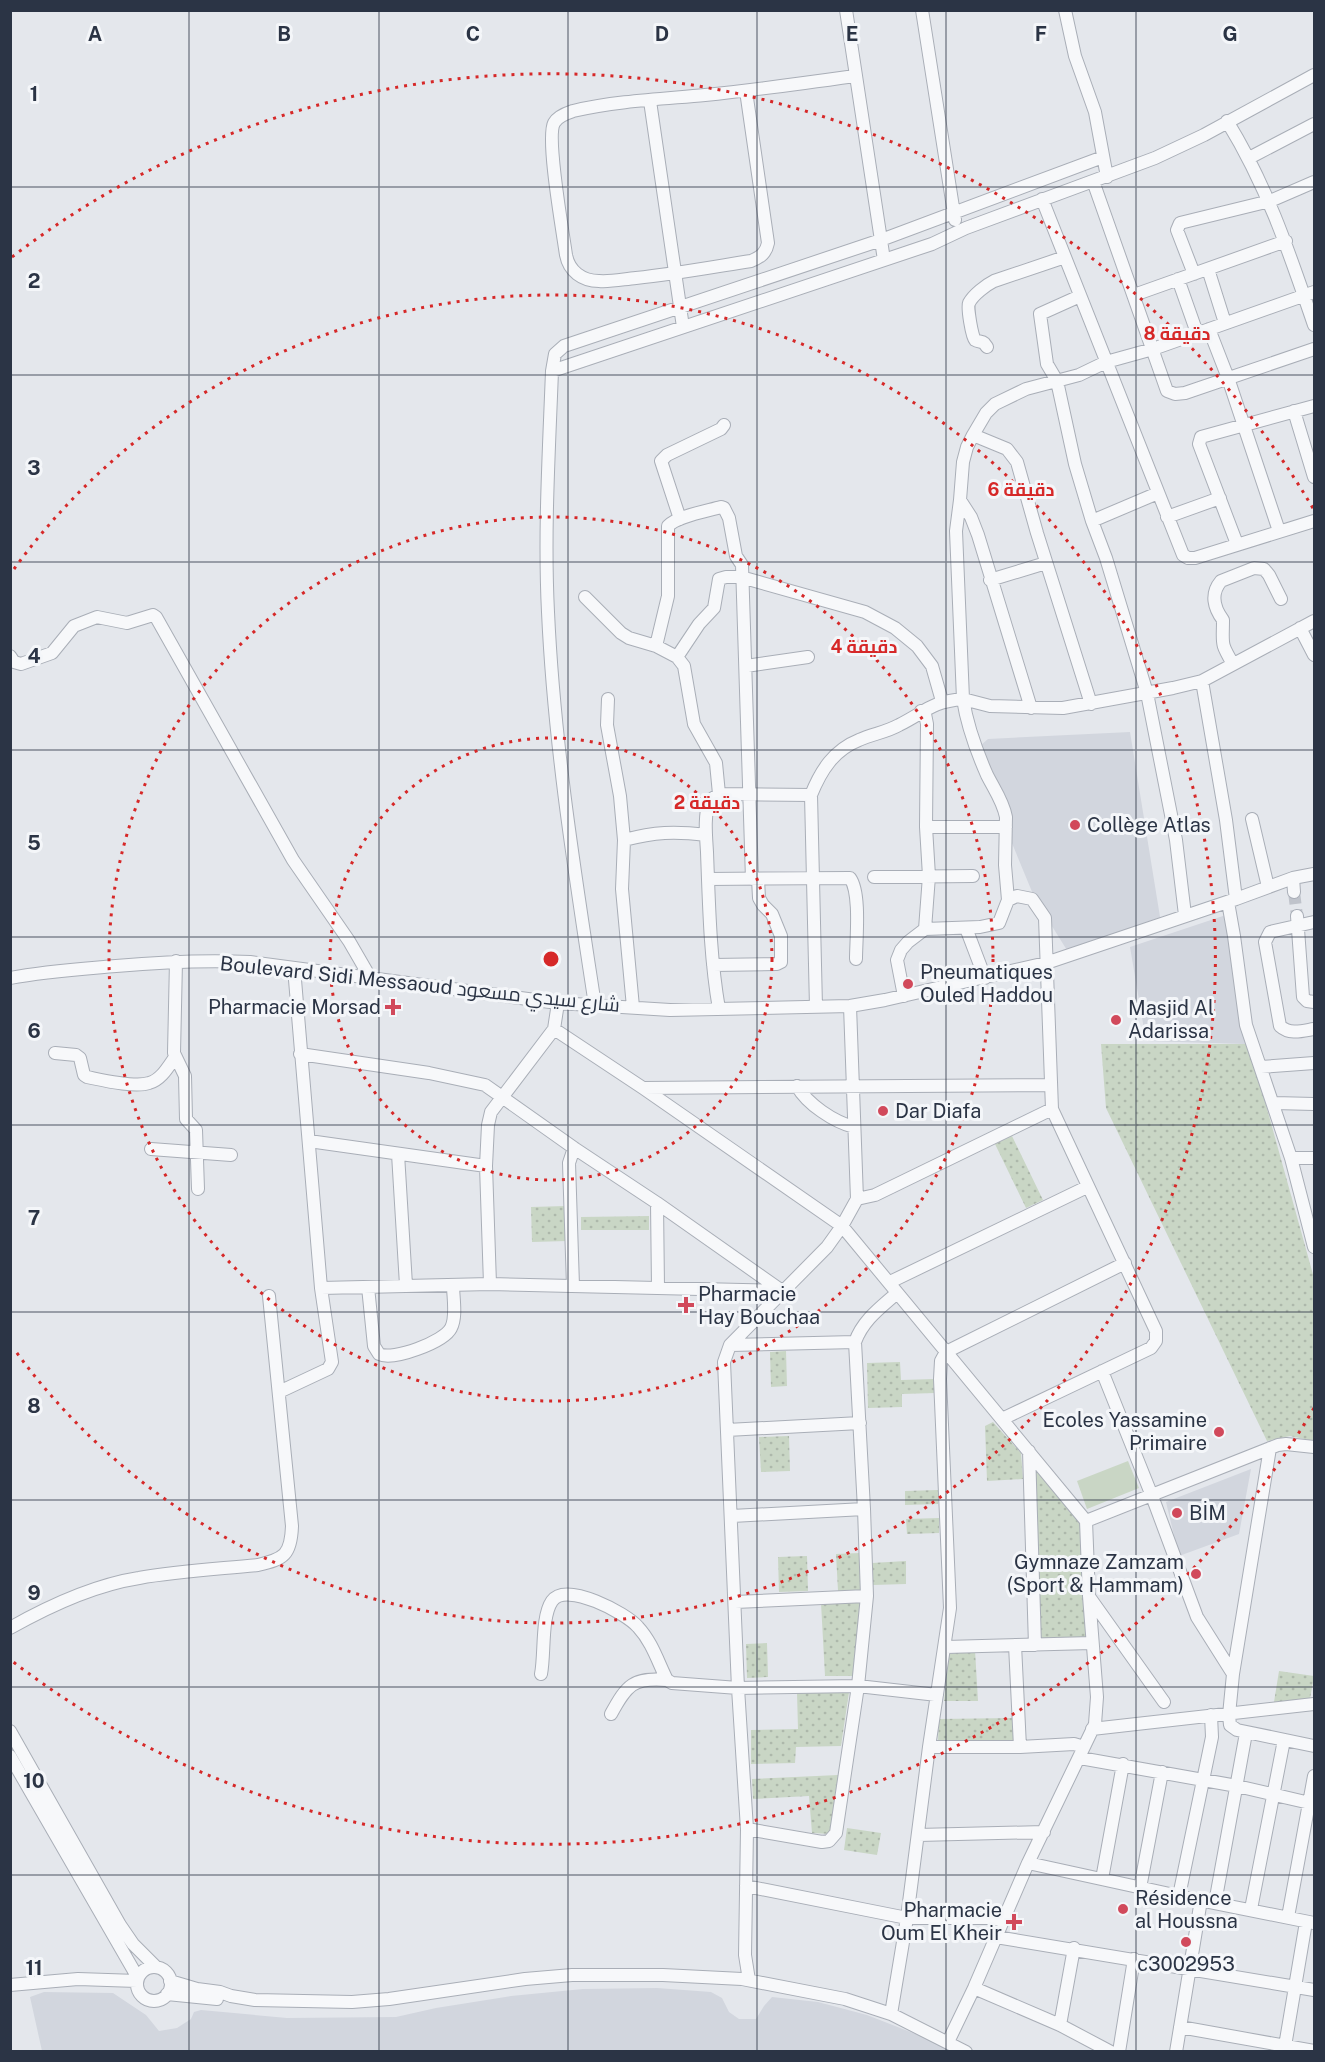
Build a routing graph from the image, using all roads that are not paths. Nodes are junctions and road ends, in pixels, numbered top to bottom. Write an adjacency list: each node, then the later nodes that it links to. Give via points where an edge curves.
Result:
1 (846, 10): 5 (street)
2 (922, 10): 17 (street)
3 (1065, 10): 10 (street, via 1075,56 1092,100)
4 (1314, 75): 8 (street)
5 (855, 76): 6 (street); 19 (street)
6 (746, 91): 7 (street); 24 (street, via 767,248 751,261)
7 (650, 100): 24 (street); 24 (street, via 571,111 555,121 553,153 566,255 573,271 598,282)
8 (1227, 121): 11 (street); 12 (street, via 1164,154)
9 (1314, 124): 11 (street)
10 (1104, 157): 12 (street); 17 (street)
11 (1249, 158): 16 (street)
12 (1107, 177): 13 (street)
13 (1093, 181): 15 (street); 28 (street)
14 (1314, 182): 16 (street)
15 (1042, 200): 18 (street); 21 (street)
16 (1270, 201): 20 (street); 25 (street, via 1179,223 1177,230)
17 (954, 213): 18 (street); 19 (street)
18 (957, 232): 22 (street)
19 (881, 240): 22 (street); 30 (street)
20 (1286, 242): 23 (street); 27 (street)
21 (1065, 257): 29 (street); 35 (street, via 994,281 972,299 968,310 973,336)
22 (885, 260): 33 (street)
23 (1208, 269): 25 (street); 31 (street)
24 (675, 273): 30 (street)
25 (1194, 274): 26 (street)
26 (1178, 279): 28 (street); 34 (street)
27 (1309, 294): 31 (street); 32 (street)
28 (1134, 295): 36 (street)
29 (1080, 296): 38 (street); 41 (street, via 1040,314 1047,363)
30 (680, 308): 33 (street); 39 (street, via 564,346 555,354)
31 (1225, 323): 34 (street)
32 (1314, 325)
33 (683, 327): 39 (street)
34 (1203, 331): 36 (street); 40 (street)
35 (987, 347)
36 (1153, 349): 38 (street); 40 (street, via 1165,387 1171,393 1185,393)
37 (1314, 349): 40 (street)
38 (1106, 362): 41 (street); 48 (street)
39 (552, 370): 115 (street, via 546,551 554,701)
40 (1228, 378): 44 (street)
41 (1057, 381): 46 (street, via 1026,389 995,404); 53 (street)
42 (1314, 406): 43 (street)
43 (1294, 411): 44 (street); 47 (street)
44 (1244, 424): 49 (street, via 1200,439); 55 (street)
45 (724, 425): 52 (street, via 661,461)
46 (973, 435): 50 (street, via 963,462); 57 (street, via 1007,449 1017,462)
47 (1314, 477)
48 (1158, 493): 51 (street); 53 (street)
49 (1220, 498): 51 (street); 56 (street)
50 (960, 500): 59 (street, via 978,535); 74 (street, via 956,531)
51 (1167, 517): 56 (street, via 1181,553 1188,558)
52 (680, 519): 58 (street, via 724,508 736,556 742,565); 64 (street, via 668,526 668,596)
53 (1092, 521): 72 (street)
54 (1314, 521): 55 (street)
55 (1280, 531): 56 (street)
56 (1237, 544)
57 (1046, 563): 59 (street); 76 (street)
58 (741, 577): 67 (street, via 719,579 714,608); 70 (street); 75 (street, via 865,612 895,628 917,646 932,666)
59 (990, 580): 77 (street)
60 (585, 597): 64 (street, via 621,633)
61 (1281, 599): 69 (street, via 1264,569 1254,568 1218,585 1214,608 1223,620 1222,646)
62 (1314, 621): 63 (street)
63 (1300, 628): 65 (street); 69 (street)
64 (656, 646): 67 (street)
65 (1314, 655)
66 (10, 656): 111 (street, via 21,664 52,653 74,626 97,616 127,623 156,617 293,860)
67 (677, 657): 79 (street, via 684,666 696,728 716,763)
68 (808, 657): 70 (street)
69 (1233, 664): 71 (street)
70 (746, 666): 80 (street)
71 (1202, 681): 72 (street); 98 (street, via 1226,820)
72 (1147, 693): 76 (street); 99 (street, via 1173,819)
73 (608, 699): 86 (street, via 609,742)
74 (963, 699): 75 (street); 77 (street, via 990,706); 84 (street, via 980,758 1004,806)
75 (942, 701): 78 (street)
76 (1090, 704): 77 (street)
77 (1031, 708)
78 (921, 711): 81 (street, via 898,726 844,748 820,774); 83 (street, via 927,724)
79 (719, 794): 80 (street); 85 (street, via 711,798 707,807)
80 (747, 794): 81 (street); 94 (street)
81 (811, 795): 91 (street)
82 (1252, 819): 95 (street)
83 (926, 827): 84 (street); 88 (street)
84 (1006, 827): 97 (street)
85 (706, 835): 86 (street, via 677,831); 93 (street)
86 (624, 840): 118 (street, via 622,889)
87 (1314, 874): 92 (street, Boulevard Sidi Messaoud شارع سيدي مسعود)
88 (929, 876): 89 (street); 90 (street); 103 (street)
89 (973, 876)
90 (874, 877)
91 (813, 878): 94 (street); 104 (street, via 850,878 853,882); 117 (street)
92 (1293, 878): 95 (street, Boulevard Sidi Messaoud شارع سيدي مسعود); 96 (street)
93 (708, 879): 94 (street); 107 (street)
94 (755, 879): 107 (street, via 759,898 782,936 781,962)
95 (1268, 887): 98 (street, Boulevard Sidi Messaoud شارع سيدي مسعود)
96 (1294, 892)
97 (1008, 900): 102 (street, via 999,922); 106 (street, via 1026,897 1041,910 1046,927)
98 (1232, 901): 99 (street, Boulevard Sidi Messaoud شارع سيدي مسعود); 126 (street, via 1246,1025)
99 (1185, 915): 106 (street, Boulevard Sidi Messaoud شارع سيدي مسعود)
100 (1297, 921): 101 (street); 113 (street, via 1304,997); 121 (street, via 1270,932 1265,942 1280,1026 1292,1032)
101 (1314, 922)
102 (966, 928): 103 (street); 110 (street)
103 (925, 929): 112 (street, via 908,942 897,960)
104 (856, 959)
105 (176, 961): 108 (street, Boulevard Sidi Messaoud شارع سيدي مسعود, via 250,962); 109 (street, Boulevard Sidi Messaoud شارع سيدي مسعود); 124 (street)
106 (1046, 963): 110 (street, Boulevard Sidi Messaoud شارع سيدي مسعود); 128 (street)
107 (713, 966): 119 (street)
108 (294, 968): 111 (street, Boulevard Sidi Messaoud شارع سيدي مسعود); 123 (street)
109 (10, 978)
110 (985, 978): 112 (street, Boulevard Sidi Messaoud شارع سيدي مسعود)
111 (371, 979): 114 (street, Boulevard Sidi Messaoud شارع سيدي مسعود)
112 (904, 996): 116 (street, Boulevard Sidi Messaoud شارع سيدي مسعود)
113 (1314, 1002)
114 (558, 1003): 115 (street, Boulevard Sidi Messaoud شارع سيدي مسعود); 120 (street)
115 (595, 1005): 118 (street, Boulevard Sidi Messaoud شارع سيدي مسعود)
116 (850, 1005): 117 (street, Boulevard Sidi Messaoud شارع سيدي مسعود); 127 (street)
117 (816, 1007): 119 (street, Boulevard Sidi Messaoud شارع سيدي مسعود)
118 (633, 1008): 119 (street, Boulevard Sidi Messaoud شارع سيدي مسعود)
119 (719, 1009)
120 (554, 1029): 130 (street); 131 (street)
121 (1314, 1029)
122 (55, 1053): 124 (street, via 80,1058 87,1077 139,1085 150,1083 165,1072)
123 (300, 1054): 131 (street, via 477,1082); 136 (street)
124 (175, 1057): 139 (street, via 185,1076 186,1119 196,1130)
125 (1314, 1063): 126 (street)
126 (1261, 1067): 132 (street)
127 (853, 1085): 128 (street); 129 (street); 135 (street)
128 (1050, 1085): 134 (street)
129 (797, 1086): 130 (street); 135 (street, via 811,1103 842,1124)
130 (643, 1088): 149 (street)
131 (502, 1096): 137 (street); 144 (street, via 489,1119)
132 (1274, 1102): 133 (street); 142 (street)
133 (1314, 1104)
134 (1052, 1109): 145 (street); 147 (street, via 875,1195)
135 (854, 1127): 147 (street)
136 (309, 1141): 140 (street); 158 (street)
137 (574, 1148): 148 (street); 155 (street, via 569,1163)
138 (151, 1149): 139 (street)
139 (197, 1152): 141 (street); 146 (street)
140 (398, 1154): 144 (street); 153 (street)
141 (231, 1155)
142 (1291, 1158): 143 (street); 150 (street)
143 (1314, 1158)
144 (486, 1166): 152 (street)
145 (1087, 1187): 151 (street); 159 (street)
146 (198, 1189)
147 (857, 1199): 149 (street)
148 (657, 1203): 157 (street); 160 (street)
149 (842, 1226): 159 (street); 160 (street, via 827,1247)
150 (1314, 1247)
151 (1125, 1263): 164 (street); 165 (street, via 1156,1332 1156,1341 1151,1348)
152 (490, 1284): 154 (street); 155 (street)
153 (406, 1285): 154 (street); 156 (street)
154 (453, 1285): 156 (street, via 453,1321 447,1333 390,1357 379,1354 374,1346)
155 (573, 1286): 157 (street)
156 (368, 1287): 158 (street)
157 (658, 1287): 160 (street)
158 (321, 1288): 166 (street, via 331,1367)
159 (893, 1288): 162 (street, via 864,1323); 164 (street)
160 (782, 1291): 163 (street)
161 (269, 1296): 166 (street)
162 (855, 1342): 163 (street); 168 (street)
163 (730, 1345): 169 (street, via 724,1362)
164 (946, 1352): 167 (street); 184 (street, via 940,1370 950,1608)
165 (1102, 1371): 167 (street); 173 (street)
166 (279, 1392): 180 (street, via 291,1540 287,1552 277,1561 108,1585 41,1610)
167 (1002, 1419): 172 (street)
168 (860, 1423): 169 (street); 174 (street)
169 (727, 1430): 175 (street)
170 (1314, 1447): 171 (street, via 1286,1444)
171 (1270, 1448): 173 (street); 186 (street)
172 (1029, 1451): 176 (street); 183 (street)
173 (1152, 1496): 176 (street); 186 (street, via 1197,1617)
174 (864, 1509): 175 (street); 177 (street)
175 (732, 1516): 179 (street)
176 (1086, 1521): 178 (street)
177 (867, 1596): 179 (street); 188 (street)
178 (1089, 1596): 181 (street); 191 (street)
179 (735, 1602): 189 (street)
180 (10, 1628)
181 (1092, 1643): 183 (street); 196 (street, via 1098,1708)
182 (1015, 1645): 183 (street); 184 (street); 202 (street)
183 (1035, 1645)
184 (946, 1647): 190 (street)
185 (542, 1674): 187 (street, via 551,1604 557,1596 573,1593 612,1609 638,1626)
186 (1233, 1674): 195 (street)
187 (667, 1680): 189 (street, via 678,1685); 193 (street, via 632,1684)
188 (858, 1686): 189 (street); 190 (street); 212 (street, via 833,1837 822,1842)
189 (738, 1688): 212 (street)
190 (937, 1695): 201 (street)
191 (1164, 1702)
192 (1314, 1704): 195 (street)
193 (611, 1714)
194 (1211, 1715): 195 (street); 196 (street); 208 (street, via 1212,1737)
195 (1229, 1715): 198 (street, via 1230,1725)
196 (1092, 1729): 203 (street)
197 (10, 1731): 230 (street, via 120,1925)
198 (1246, 1733): 199 (street); 209 (street)
199 (1284, 1740): 200 (street); 210 (street)
200 (1314, 1746)
201 (929, 1747): 202 (street); 214 (street)
202 (1020, 1747): 203 (street, via 1074,1744)
203 (1082, 1752): 205 (street); 213 (street)
204 (10, 1756): 232 (street)
205 (1123, 1764): 206 (street); 216 (street)
206 (1162, 1772): 208 (street); 218 (street)
207 (1314, 1776): 211 (street)
208 (1204, 1781): 209 (street); 219 (street)
209 (1237, 1786): 210 (street); 221 (street)
210 (1273, 1795): 211 (street); 222 (street)
211 (1312, 1803): 223 (street)
212 (747, 1829): 217 (street)
213 (1044, 1832): 214 (street); 215 (street)
214 (918, 1835): 224 (street)
215 (1028, 1863): 216 (street); 225 (street)
216 (1102, 1880): 218 (street)
217 (746, 1886): 224 (street); 233 (street, via 745,1955)
218 (1140, 1888): 219 (street)
219 (1179, 1896): 220 (street)
220 (1201, 1900): 221 (street); 231 (street)
221 (1215, 1903): 222 (street)
222 (1251, 1909): 223 (street)
223 (1288, 1917): 226 (street)
224 (907, 1918): 225 (street); 243 (street)
225 (1003, 1921): 227 (street)
226 (1310, 1922): 237 (street)
227 (996, 1936): 228 (street); 238 (street)
228 (1074, 1948): 229 (street); 244 (street)
229 (1134, 1959): 231 (street); 251 (street)
230 (156, 1968): 232 (street, via 144,1970); 235 (street, via 166,1973)
231 (1189, 1968): 237 (street); 245 (street)
232 (137, 1979): 234 (street); 240 (street)
233 (749, 1980): 242 (street, via 663,1975 572,1976 352,2002); 243 (street, via 845,1999)
234 (112, 1981): 236 (street, via 78,1979); 240 (street)
235 (170, 1982): 241 (street); 242 (street)
236 (10, 1985)
237 (1294, 1986): 239 (street); 247 (street)
238 (974, 1988): 244 (street); 246 (street)
239 (1314, 1990)
240 (140, 1994): 241 (street, via 154,2001)
241 (167, 1994): 242 (street, via 219,1999)
242 (231, 1996)
243 (891, 2014): 246 (street)
244 (1060, 2025): 250 (street)
245 (1179, 2027): 247 (street); 252 (street)
246 (948, 2042): 249 (street)
247 (1285, 2049): 248 (street)
248 (1314, 2051)
249 (966, 2052)
250 (1111, 2052)
251 (1119, 2052)
252 (1176, 2052)

